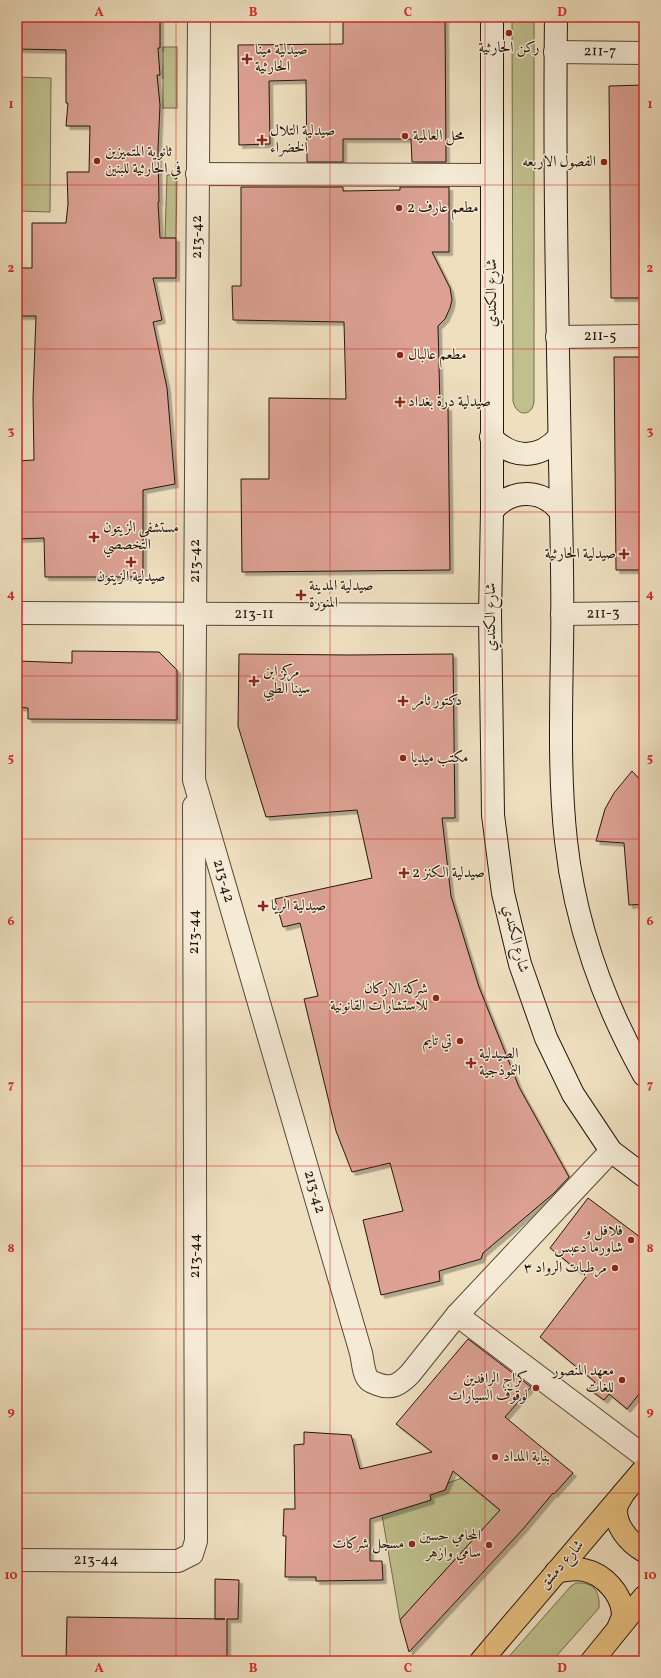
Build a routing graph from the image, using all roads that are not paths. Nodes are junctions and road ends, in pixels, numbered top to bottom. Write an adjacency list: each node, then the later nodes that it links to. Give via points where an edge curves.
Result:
1 (199, 17): 6 (street, 213-42)
2 (492, 17): 7 (street, شارع الكندي)
3 (556, 17): 4 (street)
4 (555, 52): 5 (street, 211-7); 9 (street)
5 (644, 53)
6 (197, 174): 7 (street); 16 (street, 213-42)
7 (492, 175): 10 (street, شارع الكندي)
8 (644, 336): 9 (street, 211-5)
9 (557, 337): 11 (street)
10 (491, 437): 11 (street, via 511,452 525,454 539,452 552,445); 12 (street, شارع الكندي)
11 (559, 437): 13 (street)
12 (492, 511): 13 (street, via 504,499 518,494 533,494 556,505); 18 (street, شارع الكندي)
13 (561, 513): 17 (street)
14 (17, 613): 16 (street, 213-11)
15 (644, 613): 17 (street, 211-3)
16 (195, 614): 18 (street, 213-11); 19 (street, 213-42)
17 (562, 614): 20 (street, via 562,803 574,894 598,976 626,1043)
18 (490, 615): 21 (street, شارع الكندي, via 493,815 503,893 520,964 546,1038 572,1094)
19 (194, 780): 23 (street, 213-42, via 369,1380 384,1387 402,1383); 28 (street, 213-44, via 196,1541 192,1554 178,1561)
20 (644, 1075)
21 (611, 1151): 22 (street, شارع الكندي); 23 (street, 213-42)
22 (644, 1176)
23 (457, 1315): 24 (street)
24 (644, 1456)
25 (644, 1469): 26 (main road, شارع دمشق)
26 (624, 1493): 27 (main road, via 617,1506 617,1516 623,1532 633,1545); 29 (main road, شارع دمشق)
27 (644, 1551)
28 (17, 1560)
29 (556, 1572): 31 (main road, via 569,1569 585,1570 600,1576 612,1587 620,1600 623,1616); 32 (main road, شارع دمشق)
30 (644, 1597): 31 (main road)
31 (619, 1626): 33 (main road)
32 (481, 1661)
33 (592, 1661)

